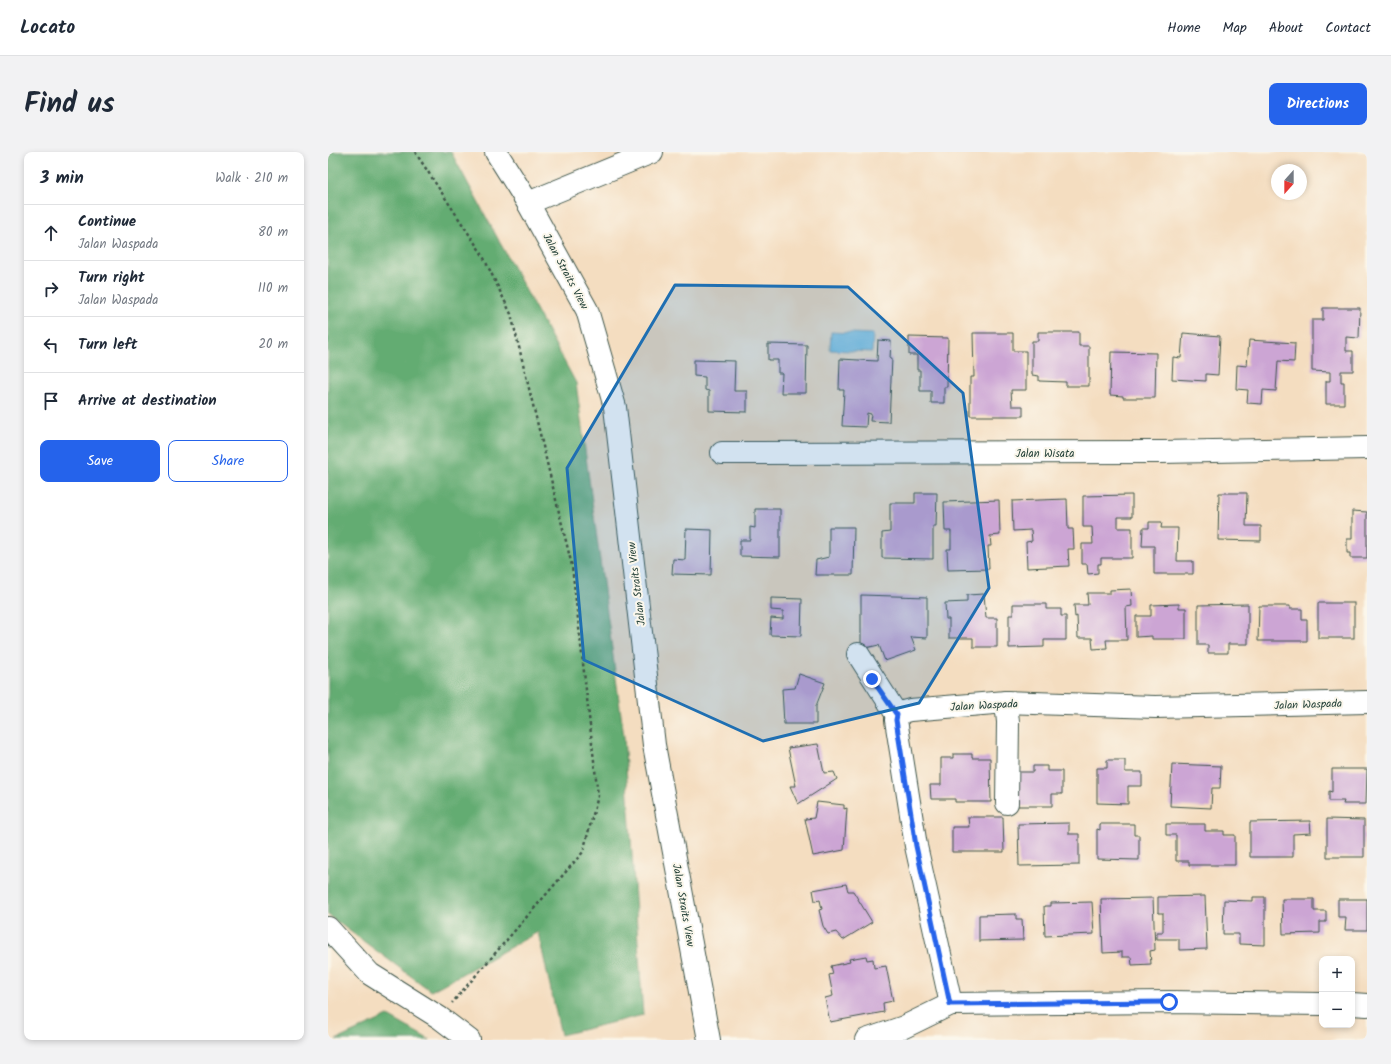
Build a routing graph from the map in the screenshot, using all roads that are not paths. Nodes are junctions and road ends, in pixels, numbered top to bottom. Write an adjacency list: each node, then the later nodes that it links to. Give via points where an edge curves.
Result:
1 (496, 152): 3 (street, Jalan Straits View)
2 (652, 152): 3 (street)
3 (528, 203): 17 (street, Jalan Straits View, via 587,310 615,407 654,745)
4 (1367, 448): 5 (street, Jalan Wisata, via 1162,452)
5 (722, 453)
6 (858, 654): 9 (street)
7 (1006, 702): 8 (street, Jalan Waspada, via 1155,707); 9 (street, Jalan Waspada, via 910,710); 10 (street)
8 (1367, 702)
9 (897, 715): 12 (street, via 916,846)
10 (1007, 803)
11 (328, 928): 16 (street, via 370,974 440,1018)
12 (950, 1004): 13 (street); 18 (street, via 904,1027)
13 (1319, 1004)
14 (1355, 1004): 15 (street)
15 (1367, 1005)
16 (469, 1040)
17 (709, 1040)
18 (866, 1040)

